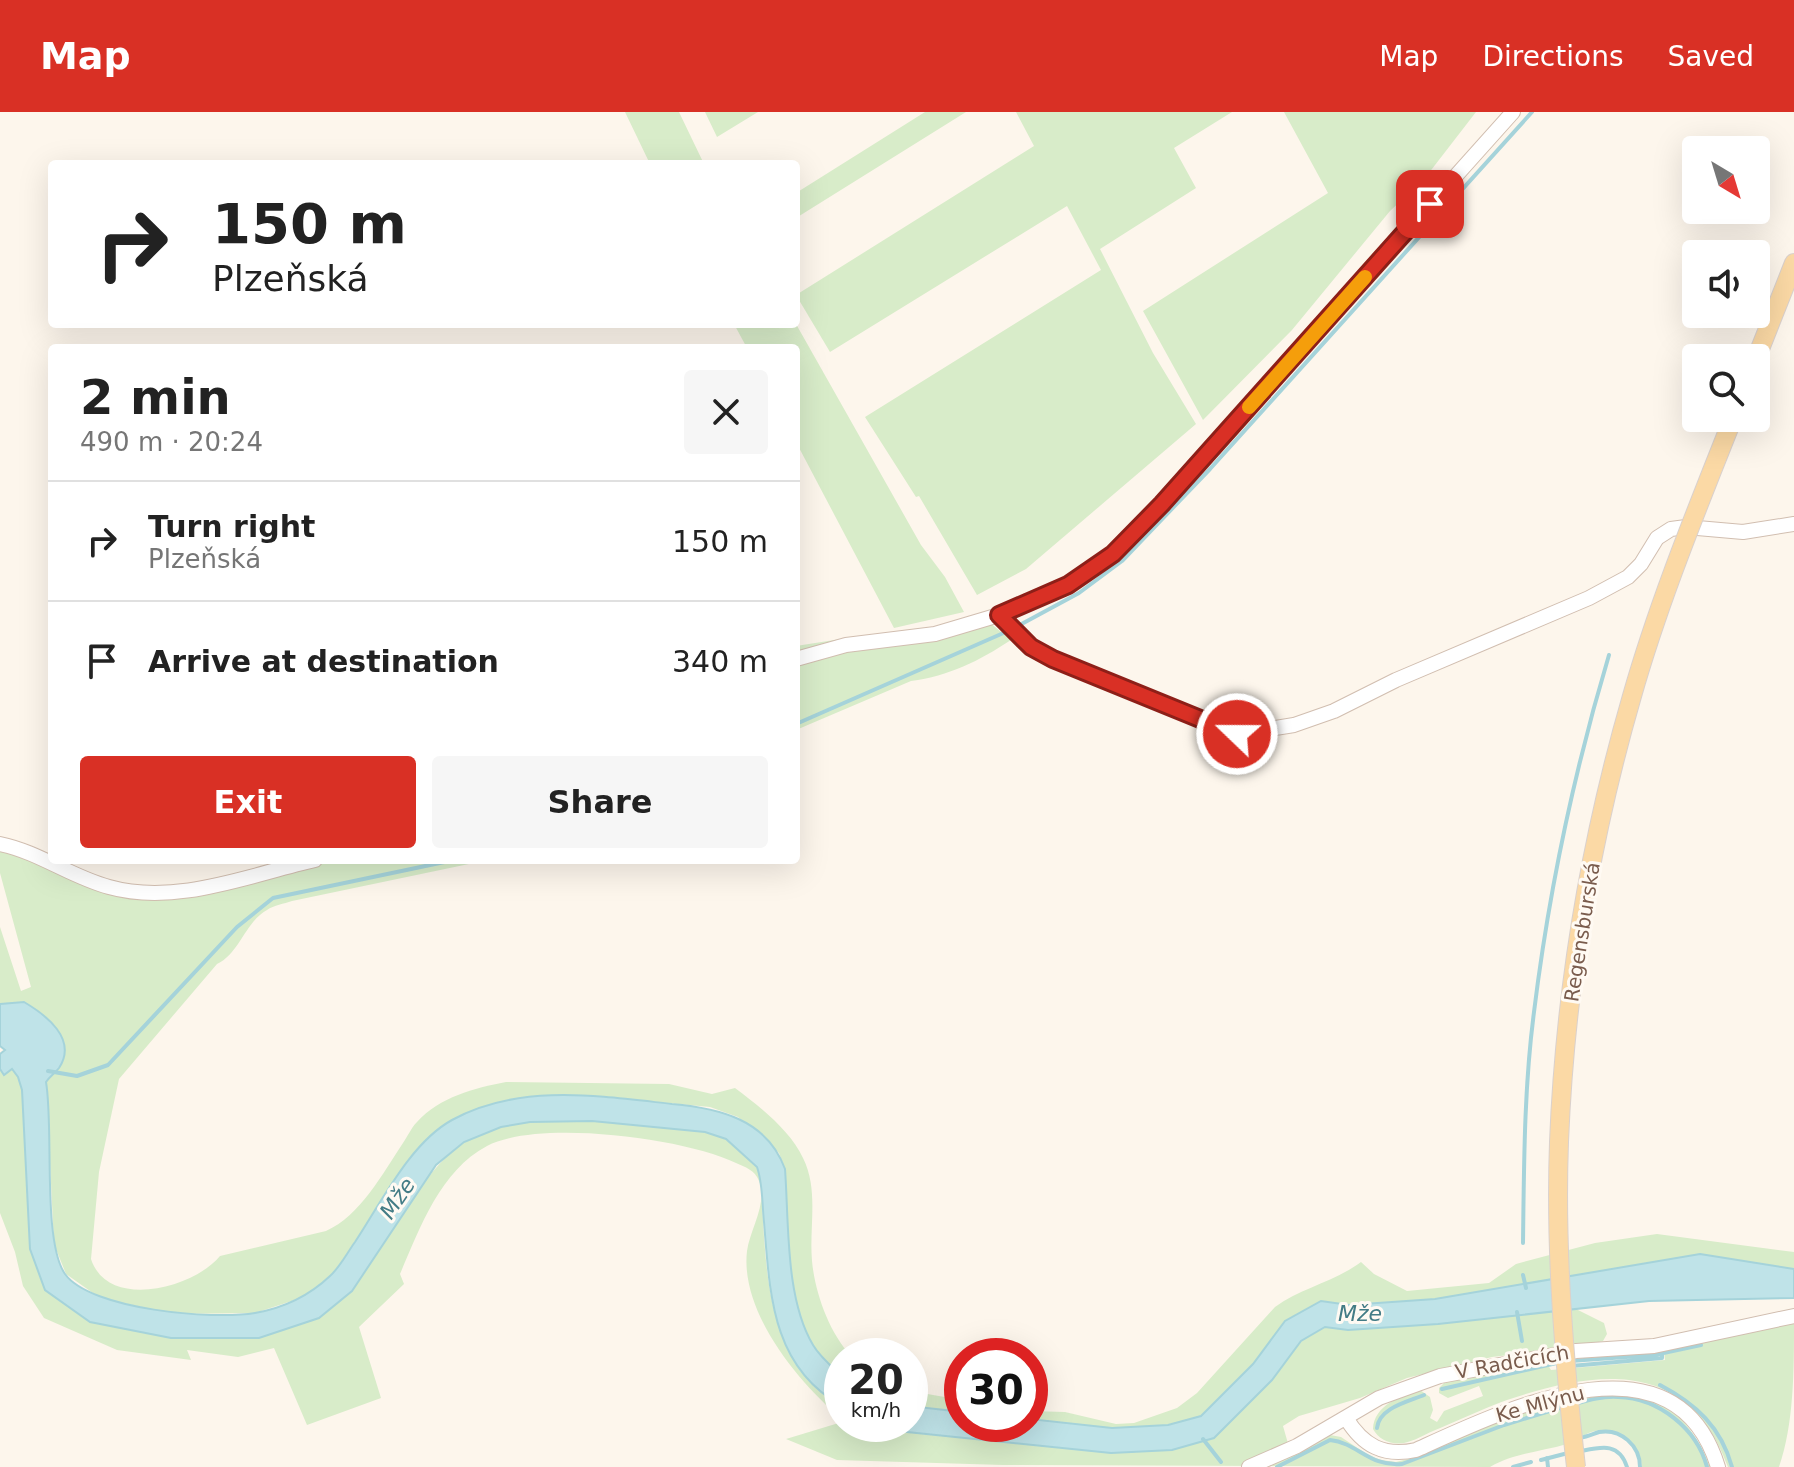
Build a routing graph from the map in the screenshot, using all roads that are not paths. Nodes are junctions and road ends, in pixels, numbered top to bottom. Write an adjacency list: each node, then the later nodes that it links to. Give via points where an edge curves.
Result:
1 (1513, 112): 6 (street, via 1113,554)
2 (1794, 263): 3 (main road)
3 (1762, 344)
4 (1728, 432): 15 (main road, Regensburská, bridge, via 1633,693 1581,922 1559,1143 1560,1280)
5 (1794, 524): 6 (street, via 1743,532 1671,529 1657,538 1628,577 1589,598 1334,711 1294,725 1237,734 1053,659 1031,647)
6 (1003, 619): 7 (street)
7 (800, 658)
8 (0, 844): 9 (street)
9 (48, 861)
10 (54, 864): 11 (street, via 82,879 139,894 172,893)
11 (298, 864)
12 (1794, 1316): 13 (street, V Radčicích, via 1654,1346 1576,1351 1467,1369 1416,1383)
13 (1346, 1418): 14 (street, V Radčicích); 16 (street, Ke Mlýnu, via 1373,1447 1402,1453 1528,1403 1595,1389 1630,1388 1664,1399 1692,1420)
14 (1249, 1467)
15 (1576, 1467)
16 (1718, 1467)

